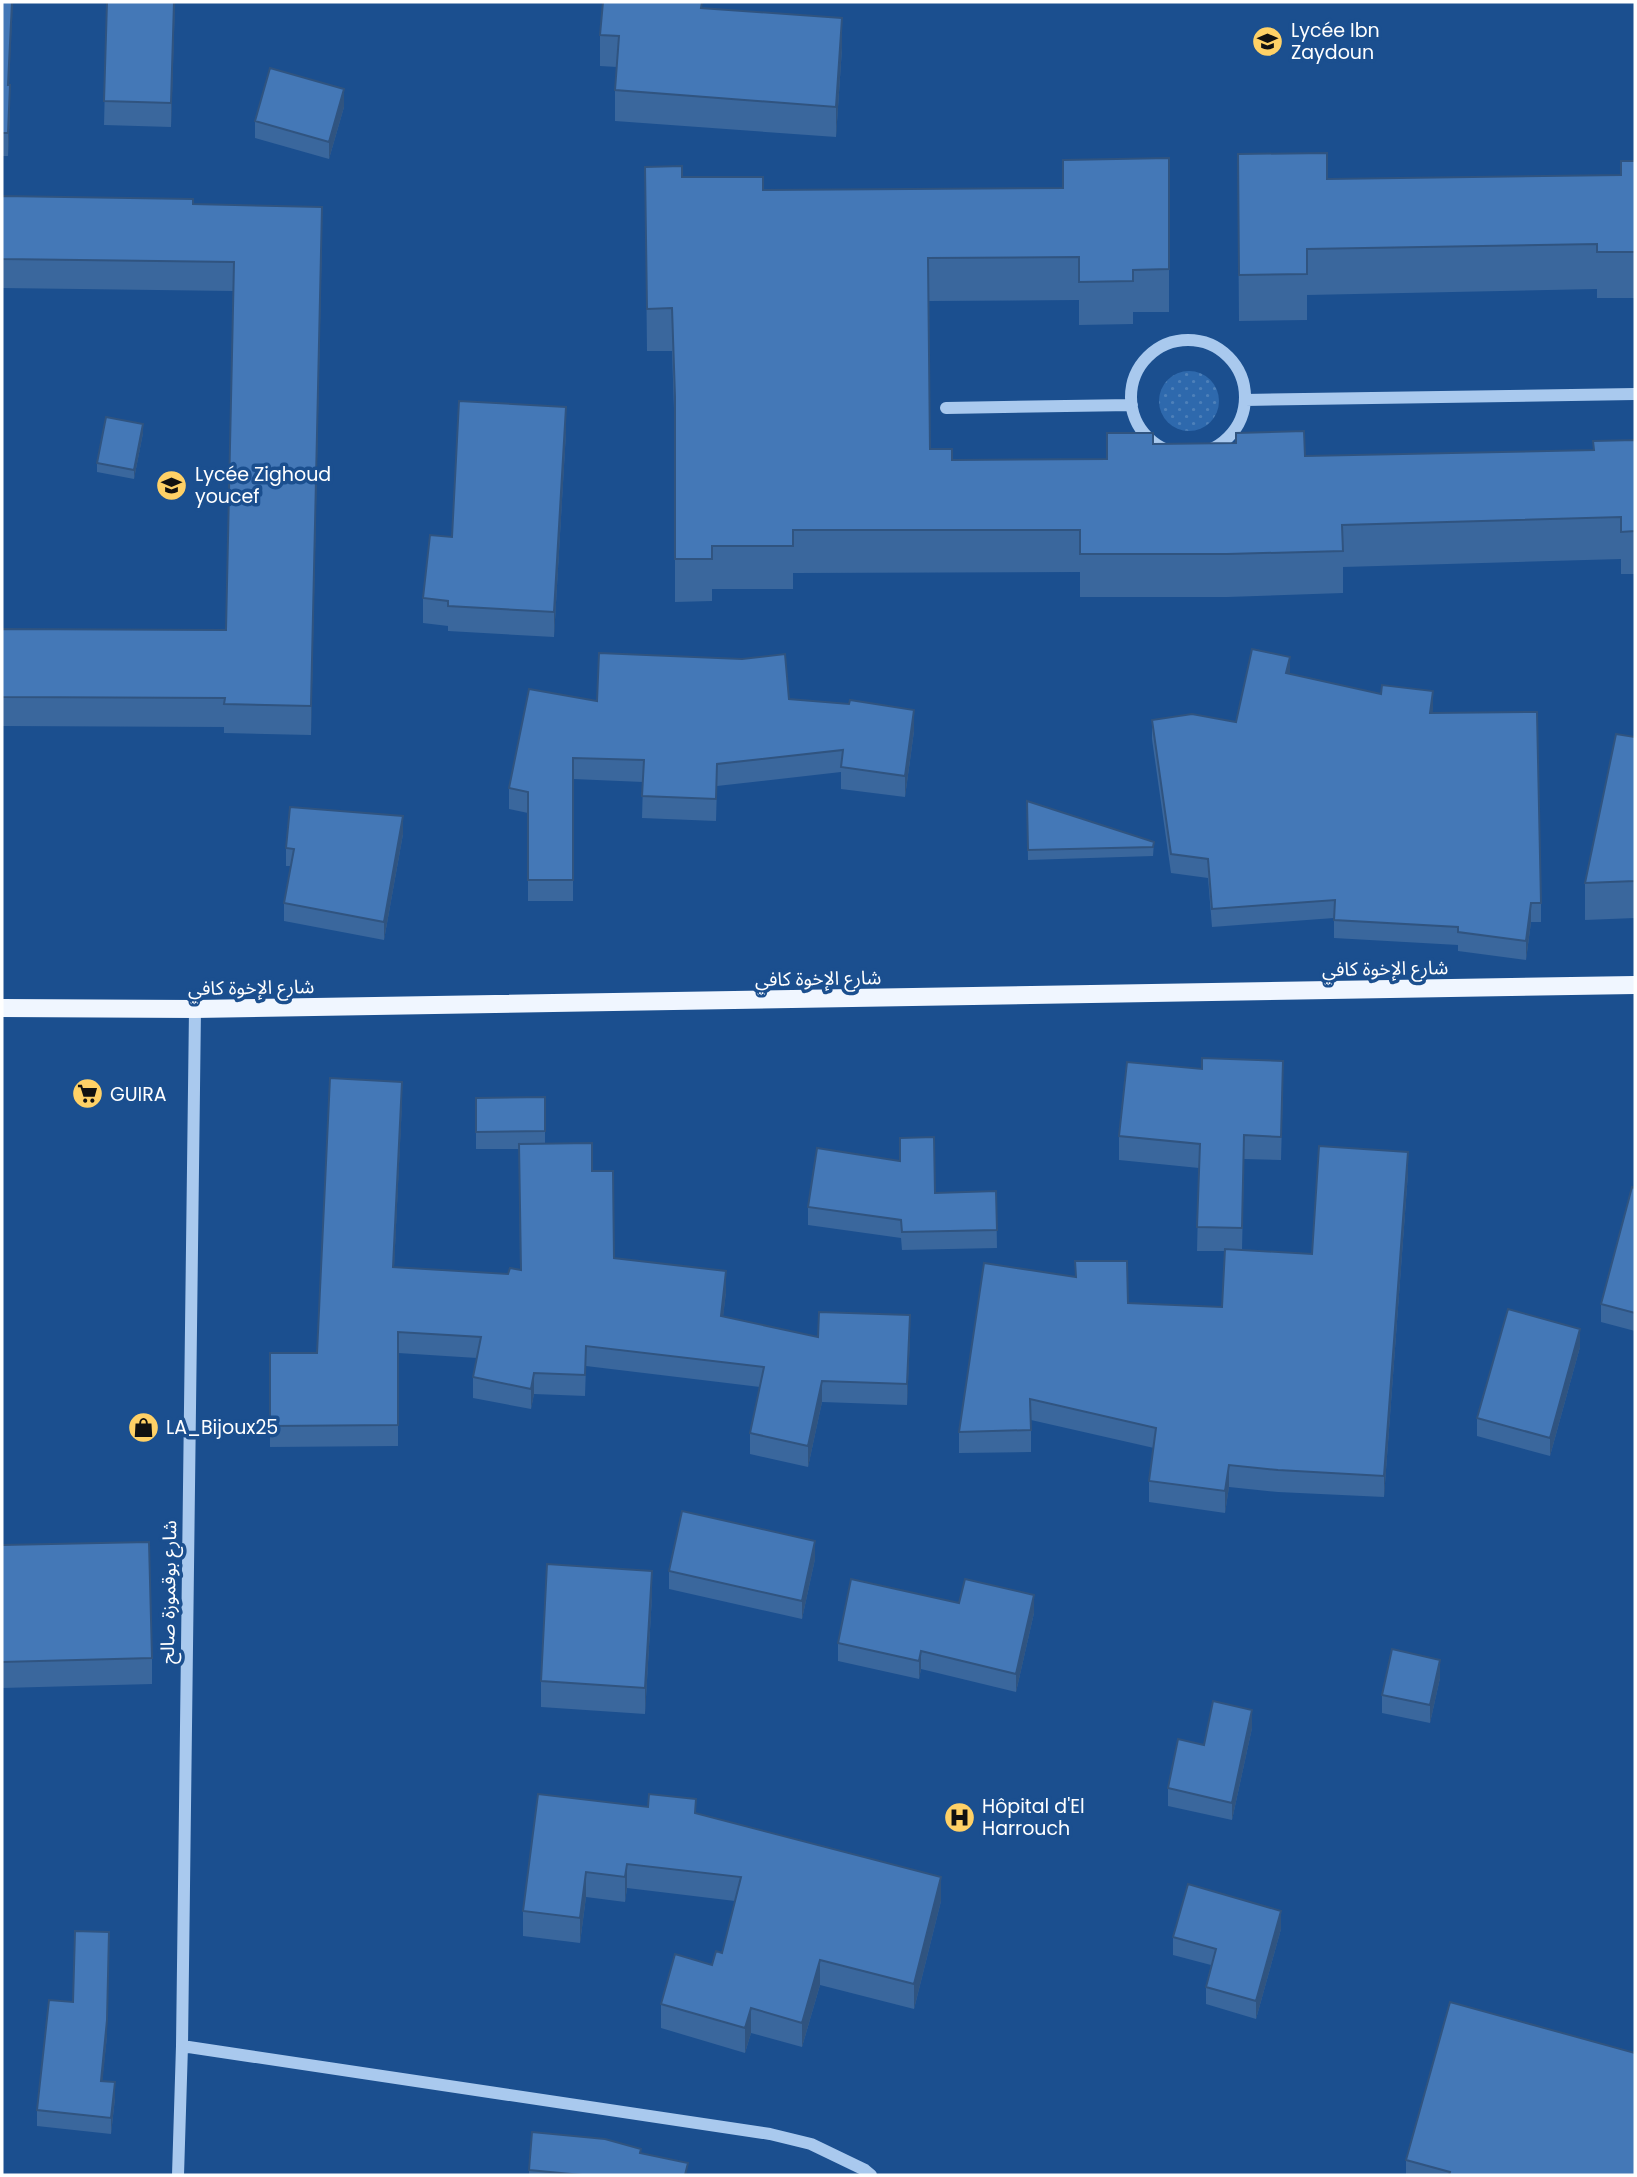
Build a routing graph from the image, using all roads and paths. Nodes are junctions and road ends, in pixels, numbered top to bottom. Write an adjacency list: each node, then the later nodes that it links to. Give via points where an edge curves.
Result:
1 (1635, 394): 2 (street)
2 (1245, 400): 3 (street, via 1232,435 1217,446 1190,454 1163,449 1148,438); 3 (street, via 1243,383 1226,354 1211,345 1177,341 1148,357 1132,387)
3 (1132, 405): 4 (street)
4 (946, 408)
5 (1635, 985): 7 (main road, شارع الإخوة كافي)
6 (2, 1008): 7 (main road, شارع الإخوة كافي)
7 (195, 1009): 8 (street, شارع بوقموزة صالح)
8 (182, 2046): 9 (street, شارع بوقموزة صالح); 10 (street, via 770,2134 811,2144)
9 (178, 2175)
10 (871, 2175)

